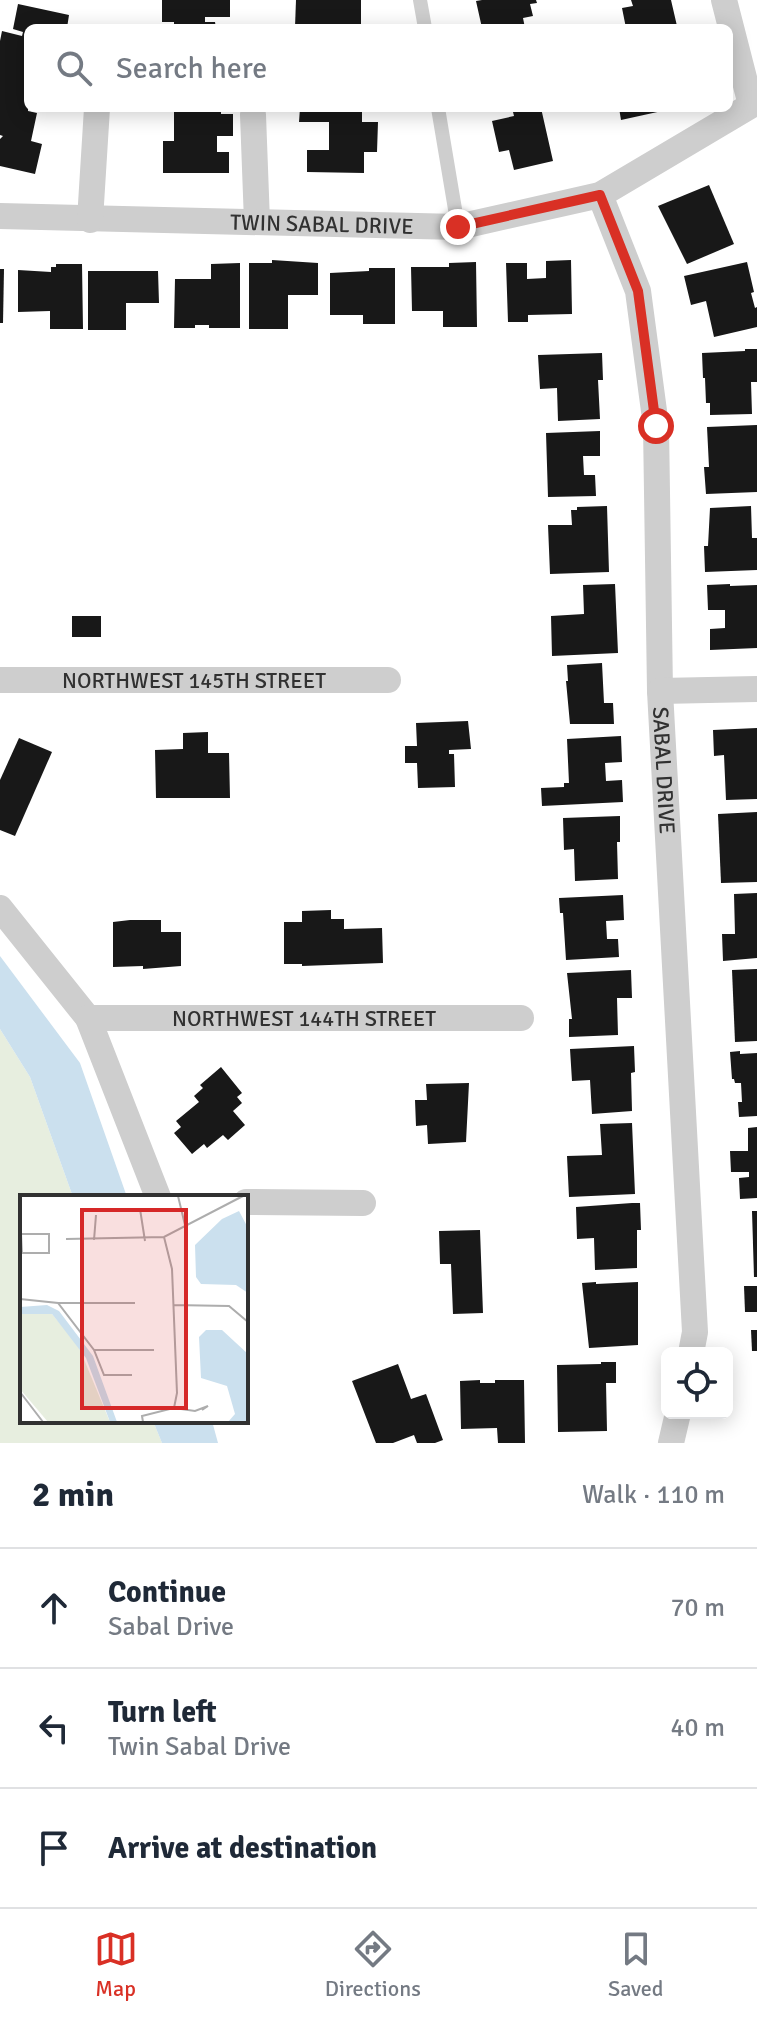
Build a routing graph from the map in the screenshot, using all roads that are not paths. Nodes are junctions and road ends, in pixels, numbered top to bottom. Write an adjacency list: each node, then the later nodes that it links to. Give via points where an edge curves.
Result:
1 (420, 0): 3 (lane)
2 (724, 0): 4 (street)
3 (424, 24)
4 (731, 24)
5 (733, 31): 6 (street)
6 (754, 104): 10 (street, TWIN SABAL DRIVE)
7 (97, 112): 12 (street)
8 (439, 112): 14 (lane)
9 (253, 115): 13 (street)
10 (600, 195): 14 (street, TWIN SABAL DRIVE); 18 (street, SABAL DRIVE, via 638,291 656,426)
11 (0, 216): 12 (street, TWIN SABAL DRIVE)
12 (90, 220): 13 (street, TWIN SABAL DRIVE)
13 (257, 222): 14 (street, TWIN SABAL DRIVE)
14 (458, 227)
15 (0, 680): 16 (street, NORTHWEST 145TH STREET)
16 (388, 680)
17 (757, 689): 18 (street)
18 (660, 691): 25 (street, SABAL DRIVE)
19 (0, 908): 20 (street)
20 (88, 1018): 21 (street, NORTHWEST 144TH STREET); 22 (street)
21 (521, 1018)
22 (157, 1195)
23 (248, 1202): 24 (street)
24 (363, 1203)
25 (692, 1347)
26 (677, 1419): 27 (street)
27 (672, 1443)

